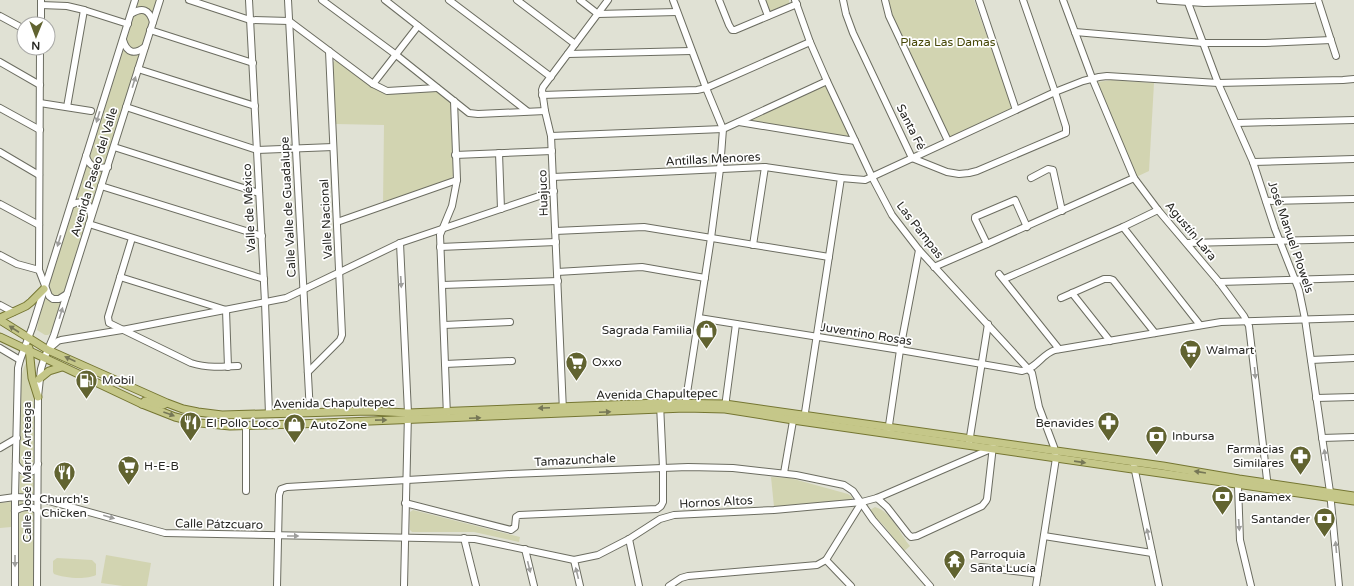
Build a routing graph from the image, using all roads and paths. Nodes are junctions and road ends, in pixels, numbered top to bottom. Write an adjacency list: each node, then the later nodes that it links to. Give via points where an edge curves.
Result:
1 (135, 0): 29 (street, Avenida Paseo del Valle)
2 (160, 0): 36 (street, Avenida Paseo del Valle)
3 (189, 0): 34 (street)
4 (249, 0): 34 (street, Valle de México)
5 (288, 0): 35 (street, Calle Valle de Guadalupe)
6 (322, 0): 50 (street)
7 (385, 0): 39 (street)
8 (450, 0): 57 (street)
9 (516, 0): 46 (street)
10 (580, 0): 30 (street)
11 (608, 0): 30 (street)
12 (681, 0): 23 (street)
13 (719, 0): 33 (street, via 732,30 738,30)
14 (762, 0): 33 (street)
15 (843, 0): 95 (street, Santa Fé, via 853,33)
16 (885, 0): 85 (street, via 889,16)
17 (979, 0): 74 (street)
18 (1022, 0): 66 (street)
19 (1063, 0): 41 (street, Agustín Lara)
20 (1160, 0): 24 (street)
21 (1312, 0): 24 (street, via 1239,3)
22 (1318, 0): 43 (street)
23 (673, 1): 28 (street)
24 (1187, 1): 45 (street, José Manuel Plowels)
25 (41, 2): 27 (street); 32 (street)
26 (796, 2): 33 (street); 44 (street, Las Pampas)
27 (84, 10): 37 (street); 71 (street)
28 (677, 12): 30 (street); 49 (street)
29 (131, 14): 36 (street, via 136,10 144,10 149,13); 37 (street, Avenida Paseo del Valle)
30 (598, 14): 46 (street)
31 (0, 16): 38 (street)
32 (41, 16)
33 (768, 16)
34 (250, 20): 35 (street); 55 (street, Valle de México)
35 (289, 20): 48 (street); 88 (street, Calle Valle de Guadalupe)
36 (153, 22): 40 (street, Avenida Paseo del Valle)
37 (128, 24): 42 (street, Avenida Paseo del Valle)
38 (16, 25)
39 (418, 26): 50 (street); 76 (street)
40 (150, 30): 47 (street, Avenida Paseo del Valle); 55 (street)
41 (1075, 32): 45 (street); 58 (street, Agustín Lara)
42 (123, 40): 47 (street, via 125,47 131,51 137,52); 94 (street, Avenida Paseo del Valle, one-way to 94)
43 (1331, 40): 45 (street); 53 (street)
44 (810, 42): 60 (street, Las Pampas); 65 (street)
45 (1203, 43): 61 (street, José Manuel Plowels)
46 (575, 44): 51 (street)
47 (145, 47): 56 (street, Avenida Paseo del Valle)
48 (329, 51): 62 (street); 87 (street, Valle Nacional)
49 (692, 51): 51 (street); 65 (street)
50 (395, 54): 62 (street); 64 (street)
51 (568, 54): 57 (street)
52 (40, 56): 63 (street)
53 (1336, 56)
54 (0, 62): 63 (street)
55 (252, 63): 70 (street, Valle de México)
56 (138, 69): 70 (street); 72 (street, Avenida Paseo del Valle, one-way to 56)
57 (551, 77): 67 (street, via 543,87)
58 (1092, 78): 61 (street); 66 (street); 106 (street, Agustín Lara)
59 (1354, 79): 61 (street)
60 (826, 81): 79 (street); 84 (street, Las Pampas)
61 (1218, 83): 80 (street, José Manuel Plowels)
62 (373, 84): 64 (street, via 387,91)
63 (40, 85): 69 (street)
64 (437, 88): 68 (street)
65 (706, 88): 67 (street); 81 (street)
66 (1055, 92): 74 (street); 95 (street, Santa Fé, via 1066,133 969,173 947,172)
67 (542, 95): 77 (street, Huajuco)
68 (454, 101): 76 (street, via 474,114); 93 (street)
69 (40, 103): 71 (street); 82 (street)
70 (255, 106): 89 (street, Valle de México)
71 (67, 107): 75 (street)
72 (126, 107): 86 (street, Avenida Paseo del Valle); 89 (street)
73 (0, 108): 82 (street)
74 (1016, 110): 85 (street)
75 (90, 111)
76 (527, 111): 77 (street)
77 (545, 111): 83 (street, Huajuco)
78 (1354, 120): 80 (street)
79 (739, 122): 81 (street); 84 (street)
80 (1237, 123): 97 (street, José Manuel Plowels)
81 (723, 129): 83 (street); 100 (street)
82 (40, 130): 101 (street)
83 (551, 136): 90 (street, Huajuco)
84 (855, 141): 104 (street, Las Pampas)
85 (948, 141): 95 (street)
86 (114, 147): 98 (street, Avenida Paseo del Valle); 110 (street)
87 (333, 147): 88 (street); 119 (street, Valle Nacional)
88 (296, 149): 89 (street); 155 (street, Calle Valle de Guadalupe)
89 (257, 150): 110 (street, Valle de México)
90 (552, 151): 92 (street); 102 (street, Huajuco)
91 (0, 152): 101 (street)
92 (499, 153): 93 (street); 115 (street)
93 (455, 155): 107 (street)
94 (86, 156): 98 (street, via 92,165 99,168); 114 (street, Avenida Paseo del Valle)
95 (912, 158): 104 (street)
96 (1354, 159): 97 (street)
97 (1253, 162): 112 (street, José Manuel Plowels)
98 (108, 167): 108 (street, Avenida Paseo del Valle)
99 (765, 167): 100 (street, Antillas Menores); 103 (street, Antillas Menores); 135 (street)
100 (720, 169): 102 (street, Antillas Menores); 128 (street)
101 (39, 175): 121 (street)
102 (553, 177): 109 (street, Huajuco)
103 (841, 178): 104 (street, Antillas Menores); 139 (street)
104 (872, 178): 137 (street, Las Pampas, via 892,215)
105 (1031, 178): 117 (street, via 1048,169 1053,170)
106 (1134, 178): 116 (street, Agustín Lara); 117 (street)
107 (457, 180): 119 (street); 124 (street, via 452,206)
108 (101, 186): 118 (street, Avenida Paseo del Valle); 126 (street)
109 (554, 191): 115 (street); 125 (street, Huajuco)
110 (259, 193): 126 (street, Valle de México)
111 (1354, 199): 112 (street)
112 (1266, 201): 130 (street, José Manuel Plowels)
113 (0, 204): 121 (street)
114 (71, 206): 118 (street, via 79,202 87,204); 154 (street, Avenida Paseo del Valle, one-way to 154)
115 (501, 209): 124 (street)
116 (1158, 210): 123 (street); 133 (street, Agustín Lara)
117 (1062, 211): 122 (street)
118 (92, 217): 120 (street, Avenida Paseo del Valle)
119 (337, 222): 142 (street, Valle Nacional)
120 (89, 224): 127 (street); 157 (street, Avenida Paseo del Valle)
121 (39, 225): 141 (street)
122 (1027, 227): 134 (street); 134 (street, via 1016,200 975,217)
123 (1123, 227): 149 (street); 172 (street)
124 (442, 228): 132 (street); 136 (street)
125 (555, 231): 128 (street, via 644,227); 131 (street, Huajuco)
126 (262, 236): 148 (street, Valle de México)
127 (132, 238): 145 (street); 148 (street)
128 (711, 238): 135 (street); 146 (street)
129 (1354, 239): 130 (street)
130 (1280, 241): 133 (street); 150 (street, José Manuel Plowels)
131 (556, 242): 136 (street); 143 (street, Huajuco)
132 (400, 243): 142 (street); 210 (street, one-way to 210)
133 (1187, 243): 152 (street, Agustín Lara)
134 (987, 244): 140 (street)
135 (753, 245): 139 (street)
136 (440, 247): 153 (street)
137 (919, 250): 140 (street, Las Pampas); 183 (street)
138 (0, 255): 141 (street, via 17,264)
139 (829, 257): 176 (street)
140 (934, 267): 170 (street, Las Pampas)
141 (39, 270): 154 (street)
142 (340, 271): 155 (street); 195 (street, Valle Nacional, via 342,338)
143 (557, 272): 146 (street, via 642,267); 151 (street, Huajuco)
144 (999, 274): 149 (street)
145 (120, 277): 161 (street); 173 (street, via 108,321)
146 (705, 278): 163 (street)
147 (1354, 278): 150 (street)
148 (264, 279): 159 (street, Valle de México)
149 (1004, 279): 180 (street)
150 (1296, 280): 152 (street); 166 (street, José Manuel Plowels)
151 (558, 281): 153 (street); 205 (street, Huajuco)
152 (1219, 282): 167 (street, Agustín Lara)
153 (442, 285): 171 (street)
154 (45, 288): 157 (street, via 53,299 62,298); 162 (main road, via 31,302); 177 (street, Avenida Paseo del Valle)
155 (304, 290): 159 (street, via 286,298); 195 (street, Calle Valle de Guadalupe)
156 (1072, 293): 158 (street); 174 (street, via 1104,279 1113,280); 178 (street)
157 (67, 294): 182 (street, Avenida Paseo del Valle, one-way to 157)
158 (1061, 298)
159 (265, 302): 161 (street); 207 (street, Valle de México)
160 (0, 305): 162 (street)
161 (226, 310): 173 (street); 193 (street)
162 (14, 312): 165 (main road)
163 (699, 318): 169 (street, Juventino Rosas); 202 (street)
164 (1354, 318): 166 (street)
165 (0, 319): 177 (main road, Avenida Chapultepec, one-way to 165)
166 (1305, 319): 167 (street); 187 (street, José Manuel Plowels)
167 (1247, 321): 172 (street); 233 (street, Agustín Lara, one-way to 233)
168 (510, 322): 171 (street)
169 (736, 324): 176 (street, Juventino Rosas); 204 (street)
170 (988, 324): 190 (street); 194 (street, Las Pampas)
171 (444, 325): 189 (street)
172 (1200, 325): 174 (street)
173 (122, 330): 182 (street, via 61,340); 193 (street, via 191,363)
174 (1155, 333): 178 (street)
175 (0, 337): 181 (main road, Avenida Chapultepec)
176 (816, 337): 183 (street, Juventino Rosas); 212 (street)
177 (28, 338): 181 (main road); 182 (main road, Avenida Chapultepec)
178 (1110, 341): 180 (street)
179 (0, 348): 186 (street)
180 (1059, 349): 194 (street, via 1048,353)
181 (27, 350): 184 (main road, Avenida Chapultepec); 186 (street, Calle José María Arteaga); 197 (main road)
182 (48, 350): 184 (street, Avenida Paseo del Valle); 200 (main road, Avenida Chapultepec, one-way to 182)
183 (900, 350): 190 (street, Juventino Rosas); 215 (street)
184 (44, 358): 192 (main road, Avenida Chapultepec); 196 (street, Calle José María Arteaga)
185 (1354, 358): 187 (street)
186 (20, 360): 217 (street, Calle José María Arteaga, via 17,378)
187 (1311, 360): 199 (street, José Manuel Plowels)
188 (512, 361): 189 (street)
189 (446, 364): 209 (street)
190 (980, 364): 194 (street, Juventino Rosas, via 1016,371); 219 (street)
191 (238, 366): 193 (street)
192 (62, 367): 196 (main road, via 49,371); 201 (main road, Avenida Chapultepec)
193 (228, 367)
194 (1029, 370): 222 (street, Las Pampas, via 1034,378 1041,415)
195 (308, 372): 206 (street, Calle Valle de Guadalupe)
196 (39, 379): 197 (street, Calle José María Arteaga)
197 (38, 397): 224 (street, Calle José María Arteaga)
198 (1354, 397): 199 (street)
199 (1316, 398): 218 (street, José Manuel Plowels)
200 (167, 403): 201 (main road, via 163,405 145,401); 208 (main road, Avenida Chapultepec, via 198,412)
201 (142, 404): 213 (main road, Avenida Chapultepec, one-way to 213, via 193,422)
202 (685, 405): 203 (main road, Avenida Chapultepec); 204 (main road, Avenida Chapultepec)
203 (660, 406): 205 (main road, Avenida Chapultepec); 226 (street)
204 (725, 406): 211 (main road, Avenida Chapultepec)
205 (563, 410): 209 (main road, Avenida Chapultepec)
206 (310, 413): 207 (main road, Avenida Chapultepec); 210 (main road, Avenida Chapultepec, via 368,411)
207 (269, 414): 208 (main road, Avenida Chapultepec); 214 (main road, via 251,419)
208 (235, 415): 213 (main road, via 240,421)
209 (447, 415): 210 (main road, Avenida Chapultepec)
210 (408, 416): 214 (main road, Avenida Chapultepec, one-way to 210); 230 (street)
211 (794, 416): 212 (main road, Avenida Chapultepec); 228 (street)
212 (804, 418): 215 (main road, Avenida Chapultepec)
213 (238, 426): 214 (main road, Avenida Chapultepec)
214 (246, 426): 234 (street)
215 (888, 430): 219 (main road, Avenida Chapultepec)
216 (1354, 437): 218 (street)
217 (17, 438): 221 (street); 223 (street, Calle José María Arteaga)
218 (1322, 438): 235 (street, José Manuel Plowels, one-way to 218)
219 (969, 442): 220 (main road, Avenida Chapultepec)
220 (993, 446): 222 (main road, Avenida Chapultepec); 239 (street, Hornos Altos); 239 (street, via 985,504 917,536 911,537)
221 (0, 448)
222 (1056, 455): 225 (main road, Avenida Chapultepec); 247 (street)
223 (16, 464): 224 (street, via 26,473 33,471); 237 (street, Calle José María Arteaga)
224 (38, 464): 238 (street, Calle José María Arteaga)
225 (1134, 466): 227 (main road, Avenida Chapultepec); 229 (main road); 252 (street, one-way to 225)
226 (663, 468): 228 (street, Tamazunchale, via 733,468); 230 (street, Tamazunchale); 243 (street, via 663,502 660,507 519,515 516,517 516,527 511,530)
227 (1181, 469): 229 (main road, via 1164,470); 231 (main road, Avenida Chapultepec, one-way to 227)
228 (784, 473): 242 (street, Tamazunchale, via 844,485 854,491)
229 (1158, 474): 232 (main road)
230 (406, 481): 243 (street); 246 (street, Tamazunchale, via 281,489)
231 (1250, 481): 232 (main road); 233 (main road, Avenida Chapultepec)
232 (1238, 486): 233 (main road); 270 (street, one-way to 270, via 1240,540)
233 (1268, 487): 235 (main road, Avenida Chapultepec)
234 (246, 491)
235 (1331, 495): 236 (main road, Avenida Chapultepec); 241 (main road); 271 (street, José Manuel Plowels, one-way to 235)
236 (1354, 496)
237 (15, 497): 238 (street, Calle Pátzcuaro); 240 (street, Calle Pátzcuaro); 244 (street, Calle José María Arteaga)
238 (38, 498): 245 (street, Calle José María Arteaga); 246 (street, Calle Pátzcuaro, one-way to 246, via 165,533)
239 (877, 498): 242 (street, Hornos Altos)
240 (0, 499)
241 (1354, 501)
242 (862, 502): 250 (street, Hornos Altos, via 674,515 660,519); 254 (street); 267 (street, via 873,520)
243 (405, 503): 248 (street)
244 (15, 511): 245 (street, via 26,506); 257 (street, Calle José María Arteaga, one-way to 257)
245 (38, 512): 258 (street, Calle José María Arteaga)
246 (278, 536): 248 (street, Calle Pátzcuaro, one-way to 248); 259 (street)
247 (1044, 536): 252 (street); 256 (street)
248 (405, 537): 249 (street, Hornos Altos); 260 (street)
249 (464, 538): 251 (street, Hornos Altos); 261 (street)
250 (629, 540): 253 (street, Hornos Altos, via 598,555); 264 (street)
251 (524, 549): 253 (street, Hornos Altos); 262 (street, one-way to 262)
252 (1152, 553): 269 (street)
253 (574, 560): 263 (street, one-way to 253)
254 (826, 560): 265 (street, via 808,567 688,576); 266 (street)
255 (981, 567): 256 (street)
256 (1038, 574): 268 (street)
257 (15, 586)
258 (38, 586)
259 (277, 586)
260 (404, 586)
261 (476, 586)
262 (534, 586)
263 (580, 586)
264 (639, 586)
265 (669, 586)
266 (851, 586)
267 (930, 586)
268 (1036, 586)
269 (1159, 586)
270 (1251, 586)
271 (1339, 586)

